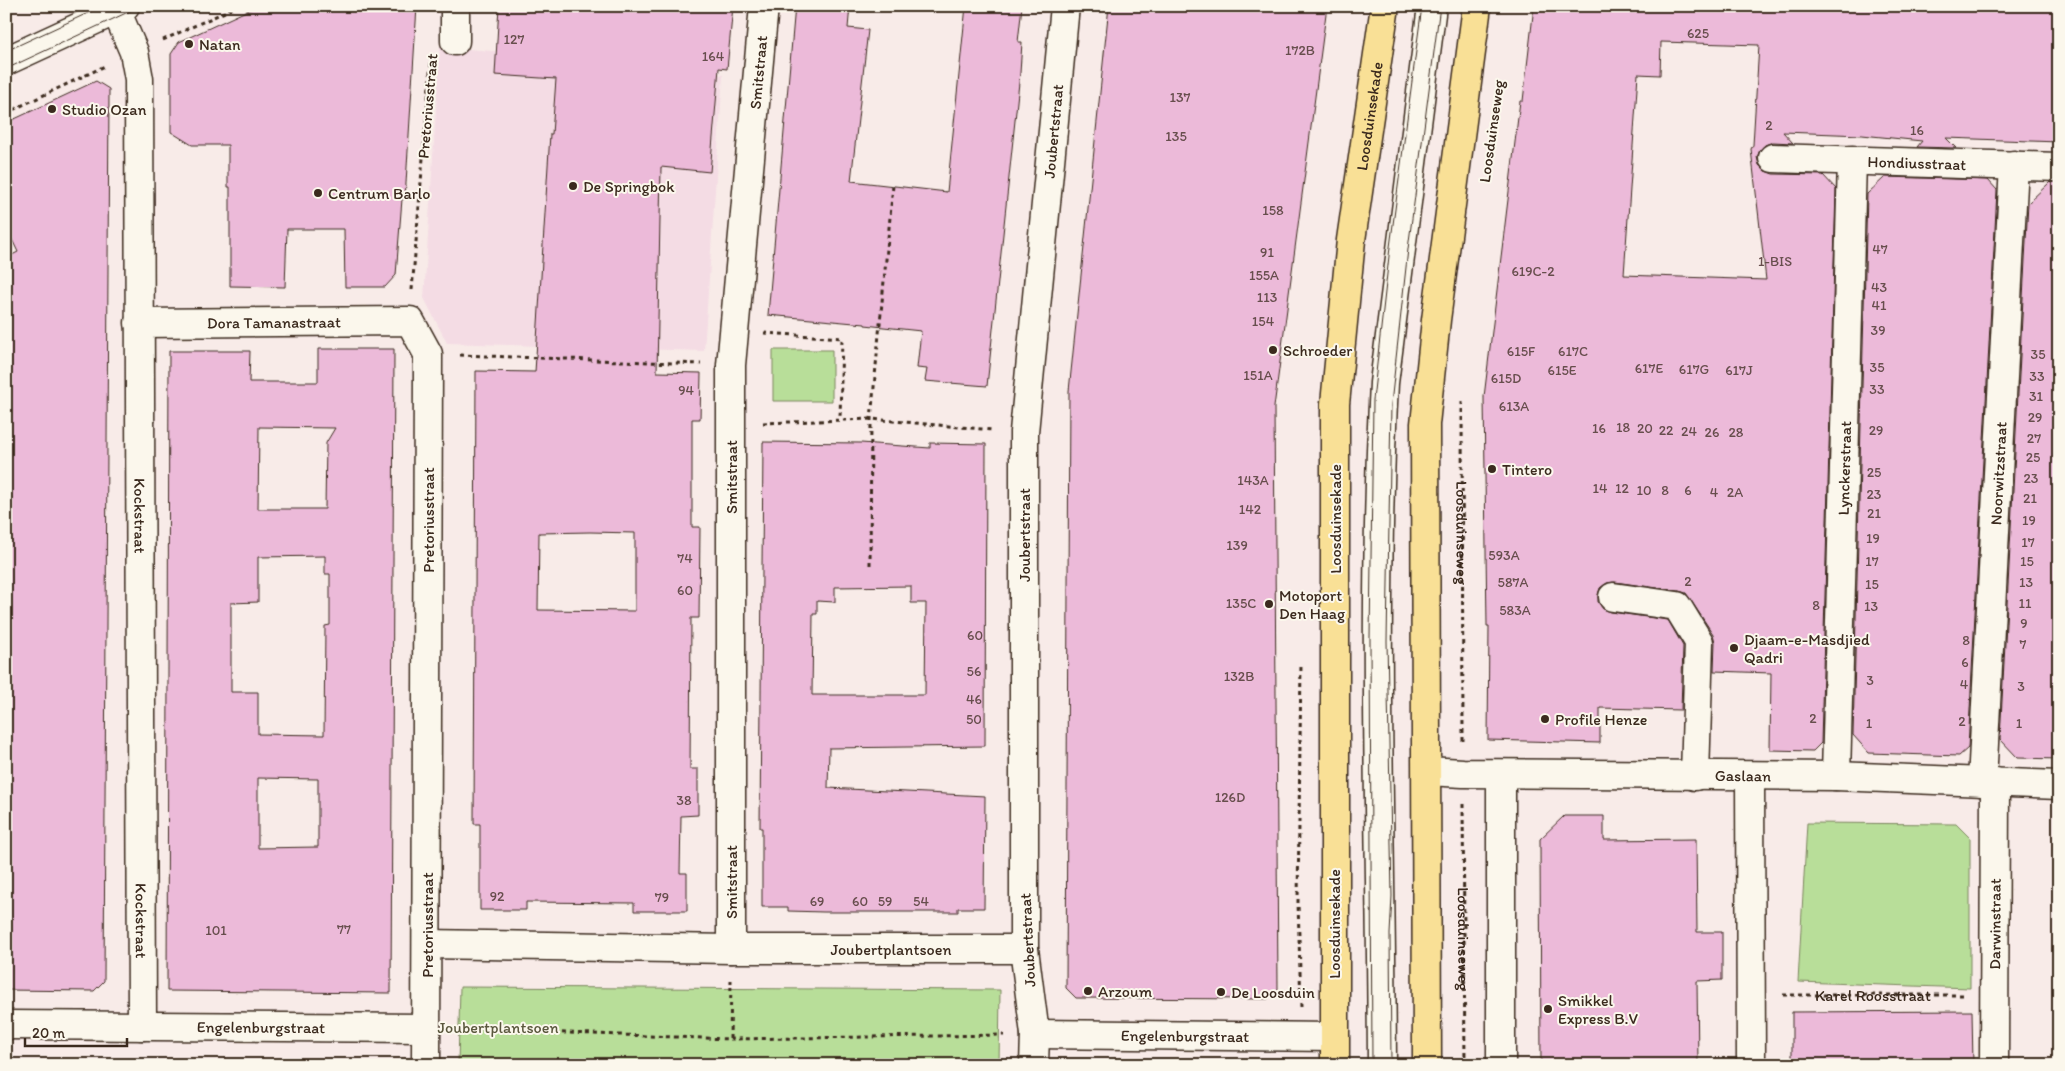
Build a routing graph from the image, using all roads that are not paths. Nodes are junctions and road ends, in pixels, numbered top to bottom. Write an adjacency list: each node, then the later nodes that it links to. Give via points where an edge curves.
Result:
1 (455, 6): 9 (street, Pretoriusstraat)
2 (764, 6): 26 (street, Smitstraat, via 731,365)
3 (1066, 6): 27 (street, Joubertstraat, via 1024,432)
4 (1385, 6): 32 (main road, Loosduinsekade, via 1351,240 1335,404)
5 (1432, 6): 36 (street, via 1382,418 1378,544)
6 (1476, 6): 18 (main road, Loosduinseweg, via 1425,424)
7 (120, 8): 8 (street); 16 (street, Kockstraat, via 139,79)
8 (79, 16): 10 (street)
9 (455, 41)
10 (6, 61)
11 (1773, 158): 12 (street, Hondiusstraat)
12 (1852, 160): 13 (street, Hondiusstraat); 22 (street, Lynckerstraat)
13 (2014, 165): 14 (street, Hondiusstraat); 23 (street, Noorwitzstraat)
14 (2059, 167)
15 (410, 321): 16 (street, Dora Tamanastraat); 25 (street, Pretoriusstraat, via 428,354)
16 (139, 323): 29 (street, Kockstraat)
17 (1613, 597): 20 (street, via 1677,606 1699,642)
18 (1427, 771): 19 (street, Gaslaan); 37 (main road, Loosduinseweg)
19 (1501, 774): 20 (street, Gaslaan); 38 (street)
20 (1696, 776): 21 (street, Gaslaan)
21 (1750, 776): 22 (street, Gaslaan); 39 (street)
22 (1836, 776): 23 (street, Gaslaan)
23 (1988, 782): 24 (street, Gaslaan); 40 (street, Darwinstraat)
24 (2059, 785)
25 (427, 944): 26 (street, Joubertplantsoen); 30 (street, Pretoriusstraat)
26 (731, 949): 27 (street, Joubertplantsoen)
27 (1024, 949): 31 (street, Joubertstraat)
28 (6, 1025): 29 (street, Engelenburgstraat)
29 (142, 1026): 30 (street, Engelenburgstraat)
30 (426, 1028): 33 (street, Pretoriusstraat)
31 (1035, 1034): 32 (street, Engelenburgstraat); 34 (street, Joubertstraat)
32 (1334, 1037): 35 (main road, Loosduinsekade)
33 (426, 1065)
34 (1034, 1065)
35 (1335, 1065)
36 (1382, 1065)
37 (1427, 1065)
38 (1501, 1065)
39 (1751, 1065)
40 (1994, 1065)

